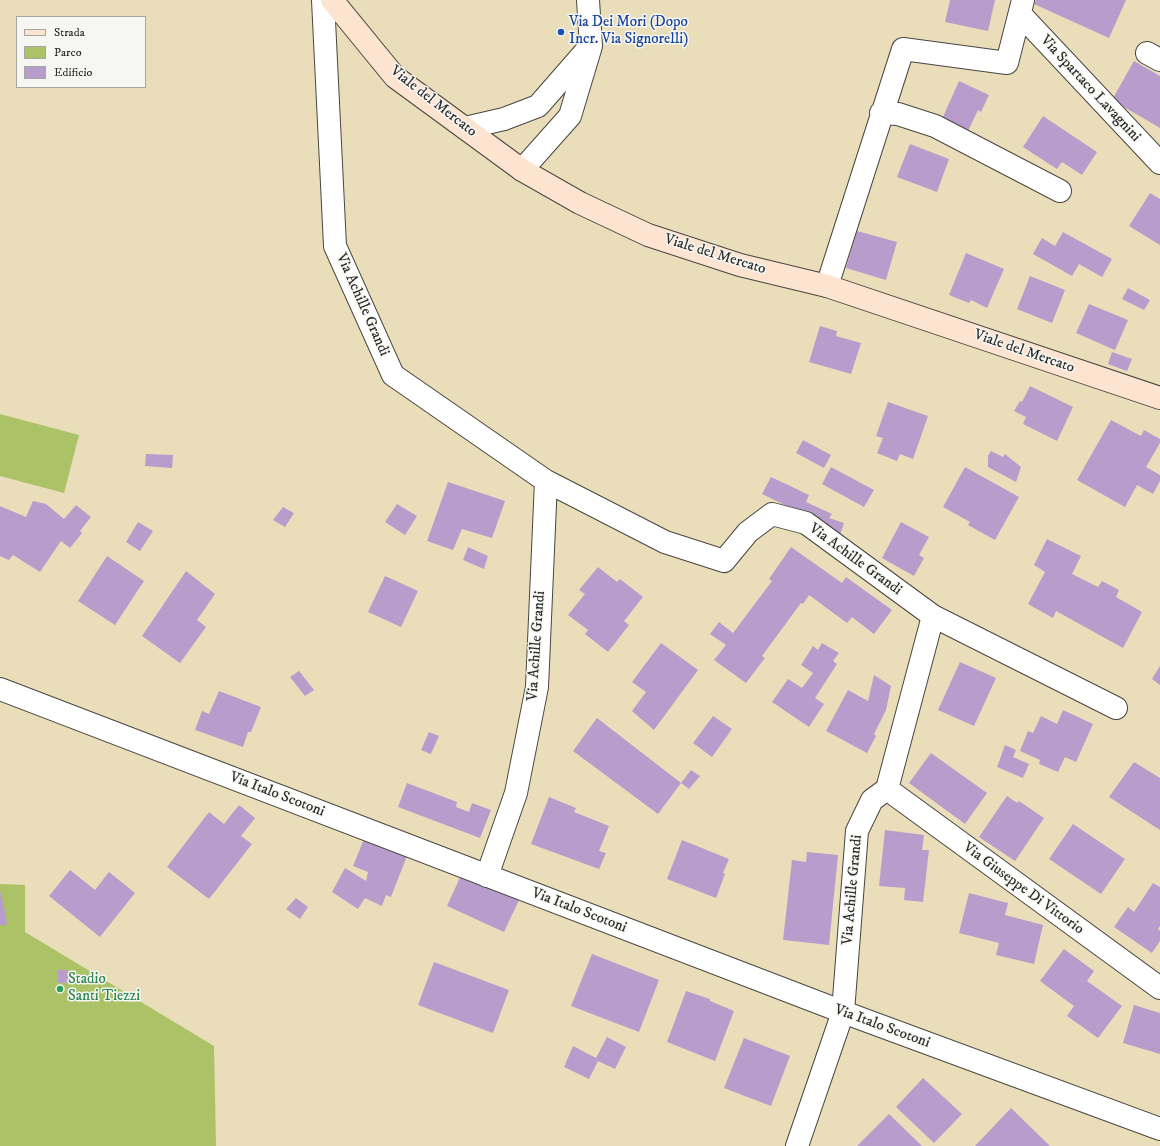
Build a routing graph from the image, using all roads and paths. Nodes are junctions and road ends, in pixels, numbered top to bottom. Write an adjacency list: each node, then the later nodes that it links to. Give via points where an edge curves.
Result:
1 (323, 0): 13 (street, Via Achille Grandi, via 335,246 393,375)
2 (332, 0): 7 (main road, Viale del Mercato, via 396,77)
3 (588, 0): 5 (street)
4 (1022, 7): 6 (street, Via Spartaco Lavagnini, via 1007,62 903,49); 8 (street, Via Spartaco Lavagnini)
5 (591, 46): 7 (street, via 538,106 504,119); 9 (street, via 570,116)
6 (881, 113): 10 (street, via 898,114 935,126); 11 (street, Via Spartaco Lavagnini)
7 (465, 128): 9 (main road, Viale del Mercato)
8 (1160, 163)
9 (522, 170): 11 (main road, Viale del Mercato, via 580,203 648,234 740,265)
10 (1060, 191)
11 (827, 286): 12 (main road, Viale del Mercato)
12 (1160, 398)
13 (546, 481): 14 (street, Via Achille Grandi, via 665,542 724,561 748,532 772,514 806,523); 18 (street, Via Achille Grandi, via 537,687 516,793)
14 (933, 616): 16 (street, Via Achille Grandi); 17 (street)
15 (0, 689): 18 (street, Via Italo Scotoni)
16 (1116, 708)
17 (886, 789): 19 (street, Via Giuseppe Di Vittorio); 20 (street, Via Achille Grandi, via 872,800 857,831)
18 (487, 876): 20 (street, Via Italo Scotoni)
19 (1160, 988)
20 (843, 1012): 21 (street, Via Italo Scotoni); 22 (street, Via Achille Grandi)
21 (1160, 1130)
22 (797, 1146)

